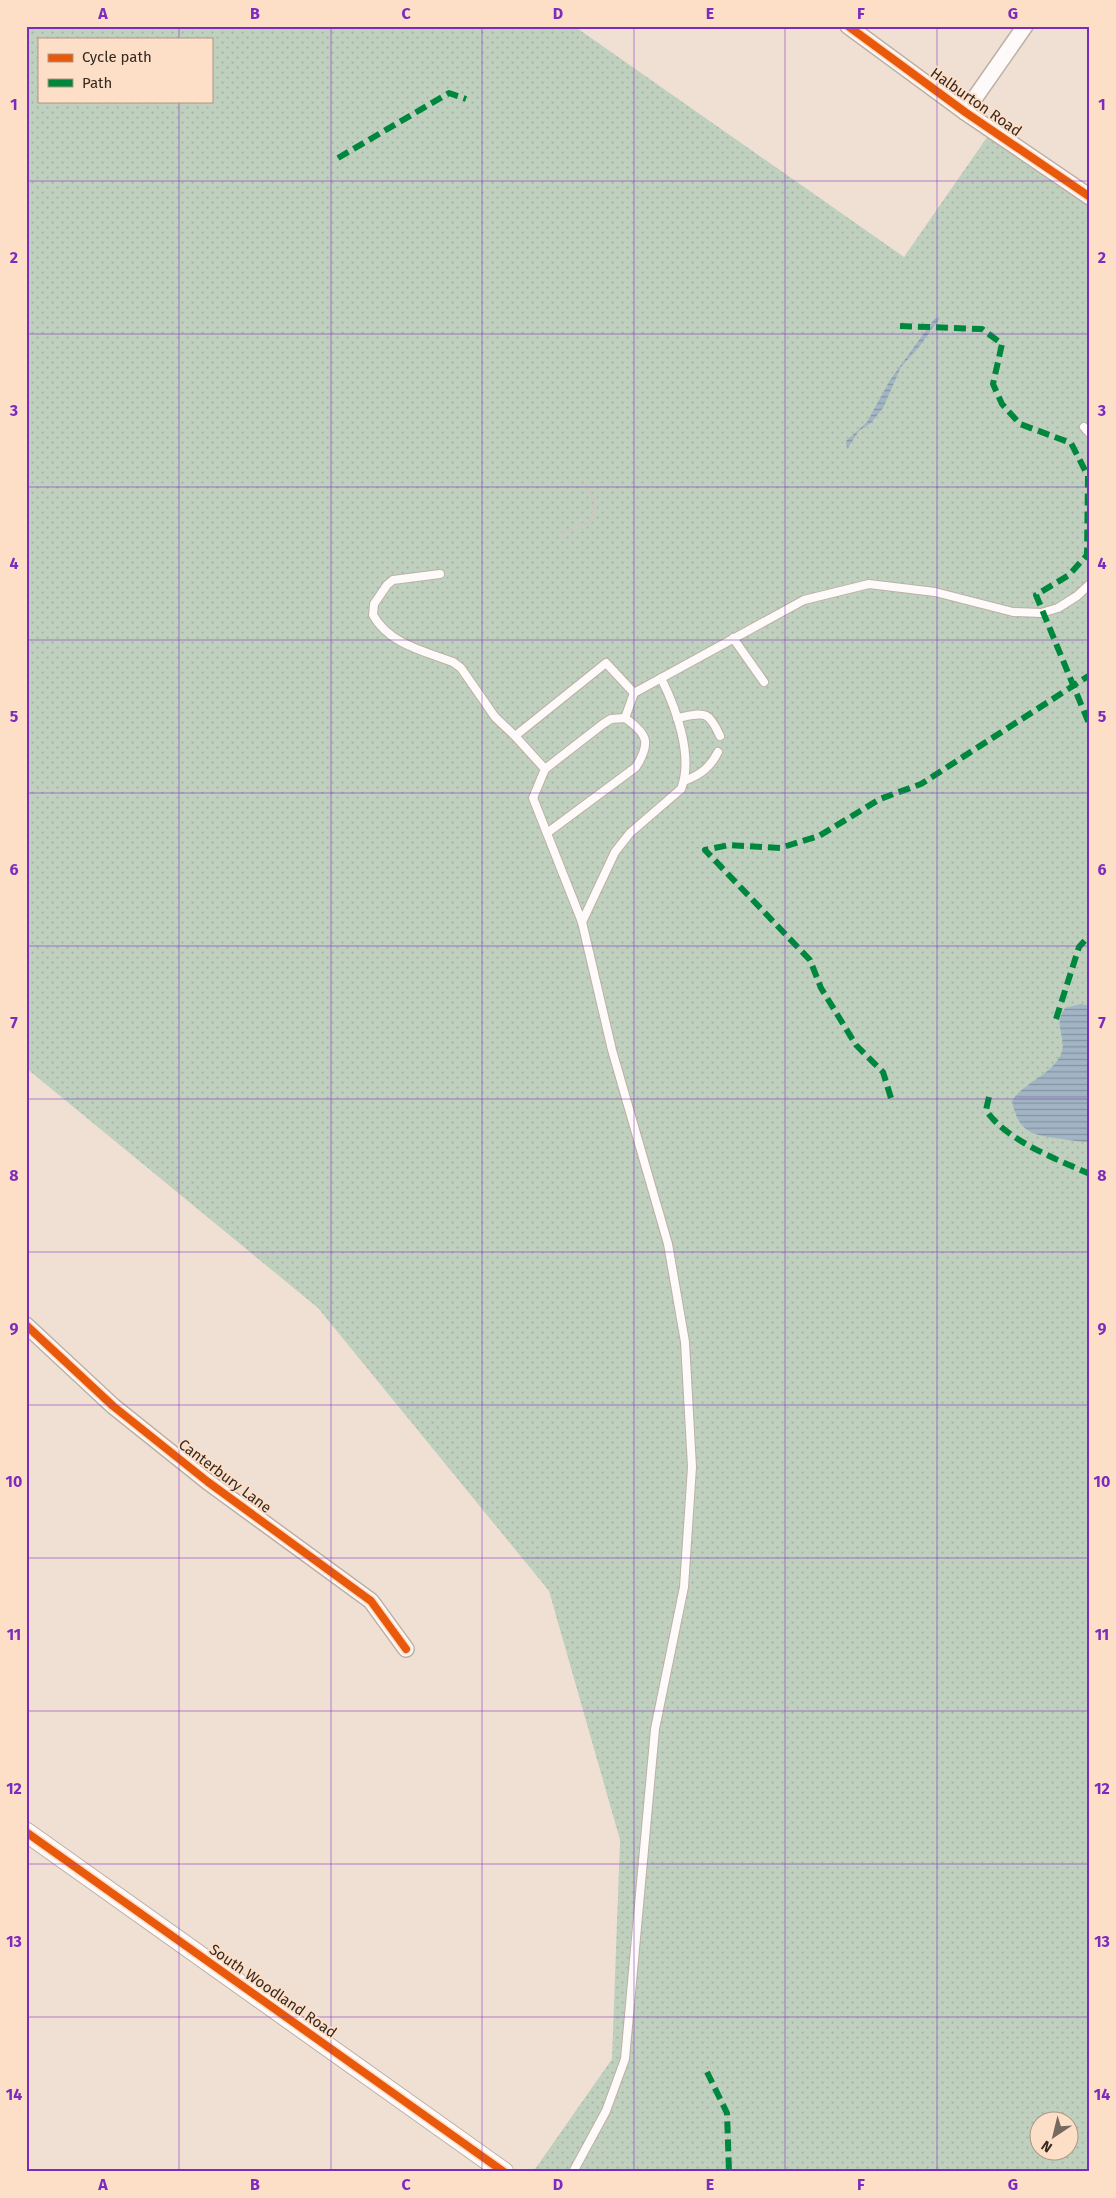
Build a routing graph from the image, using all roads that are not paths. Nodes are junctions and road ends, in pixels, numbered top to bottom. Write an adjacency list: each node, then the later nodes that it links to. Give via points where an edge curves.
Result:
1 (848, 26): 3 (street, Halburton Road)
2 (1025, 26): 3 (street)
3 (965, 112): 4 (street, Halburton Road)
4 (1090, 197)
5 (1084, 427): 6 (lane)
6 (1090, 434)
7 (440, 574): 15 (lane, via 393,580 374,604 373,615 385,632 394,638 454,662 495,717)
8 (1090, 584): 9 (lane, via 1058,608 1041,613 1012,612 935,592 869,584 804,600)
9 (733, 638): 10 (lane); 11 (lane)
10 (662, 678): 12 (lane); 14 (lane)
11 (764, 682)
12 (634, 693): 13 (lane); 15 (lane, via 606,663)
13 (625, 718): 18 (lane, via 611,719 603,724); 20 (lane, via 638,726 646,739 645,752 636,767)
14 (677, 718): 16 (lane, via 706,715 712,718); 19 (lane, via 687,764)
15 (515, 736): 18 (lane)
16 (720, 736)
17 (718, 752): 19 (lane, via 703,772)
18 (545, 769): 20 (lane, via 533,798)
19 (684, 781): 21 (lane, via 681,789 630,833 615,852)
20 (547, 833): 21 (lane)
21 (582, 922): 26 (lane, via 612,1050 668,1244 685,1342 692,1467 684,1587 655,1729 625,2058 606,2111)
22 (26, 1325): 23 (street, Canterbury Lane, via 113,1406 200,1476 371,1601)
23 (406, 1649)
24 (26, 1832): 25 (street, South Woodland Road)
25 (504, 2172)
26 (573, 2172)

